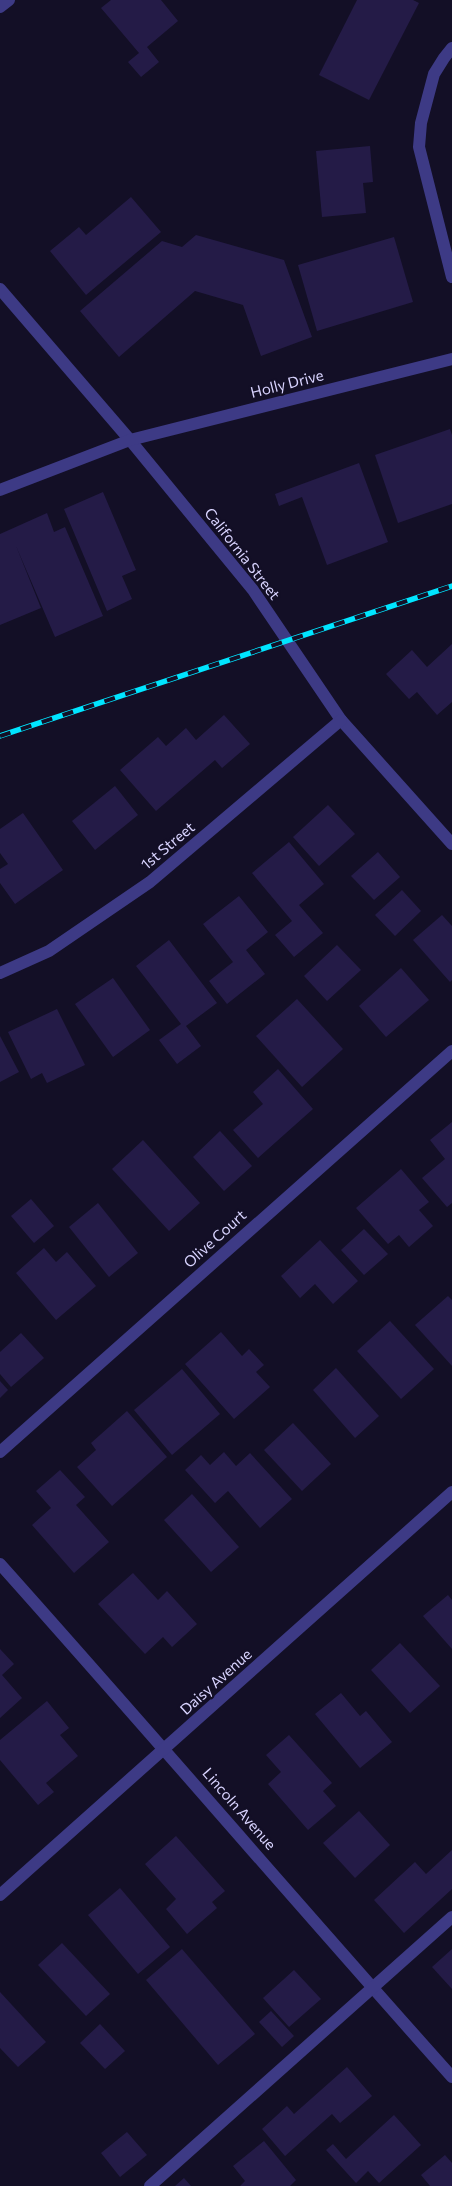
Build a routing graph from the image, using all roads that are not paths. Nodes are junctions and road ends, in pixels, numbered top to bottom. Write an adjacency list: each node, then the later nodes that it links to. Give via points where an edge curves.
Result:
1 (9, 0): 2 (street)
2 (0, 7)
3 (452, 48): 4 (street, via 434,74 419,146)
4 (452, 277)
5 (0, 289): 7 (street, California Street)
6 (452, 359): 7 (street, Holly Drive)
7 (130, 440): 8 (street, Holly Drive); 9 (street, California Street, via 253,590)
8 (0, 490)
9 (341, 720): 10 (street, California Street); 11 (street, 1st Street, via 150,882 50,951)
10 (452, 844)
11 (0, 974)
12 (452, 1051): 13 (street, Olive Court)
13 (0, 1452)
14 (452, 1492): 16 (street, Daisy Avenue)
15 (0, 1564): 16 (street, Lincoln Avenue)
16 (165, 1749): 17 (street, Daisy Avenue); 19 (street, Lincoln Avenue)
17 (0, 1894)
18 (452, 1917): 19 (street)
19 (372, 1988): 20 (street, Lincoln Avenue); 21 (street)
20 (452, 2076)
21 (150, 2186)

